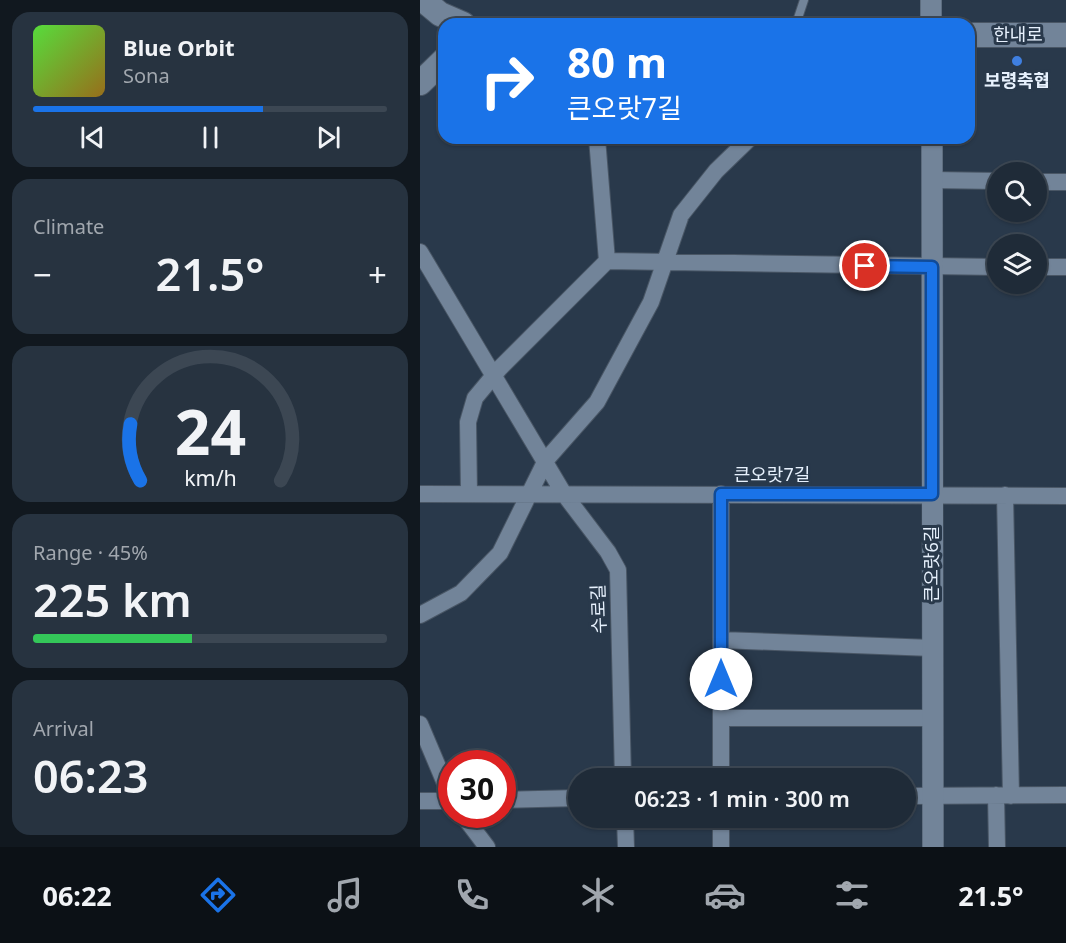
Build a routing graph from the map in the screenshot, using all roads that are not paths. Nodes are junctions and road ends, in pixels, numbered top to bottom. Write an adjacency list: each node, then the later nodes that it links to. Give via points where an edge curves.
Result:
1 (423, 0): 4 (main road)
2 (804, 0): 5 (lane)
3 (931, 0): 6 (street)
4 (449, 18)
5 (798, 18)
6 (932, 18)
7 (975, 35): 8 (main road, 한내로)
8 (1066, 35)
9 (438, 66): 10 (main road)
10 (420, 83)
11 (597, 144): 19 (street)
12 (744, 144): 20 (street, via 681,214)
13 (932, 144): 14 (street, 큰오랏6길)
14 (932, 180): 15 (street); 21 (street, 큰오랏6길)
15 (987, 181)
16 (1047, 182): 17 (street)
17 (1066, 182)
18 (420, 252): 25 (street, 수로길)
19 (607, 261): 20 (street); 25 (street)
20 (665, 263): 21 (street); 26 (street, via 651,302 597,402)
21 (932, 267): 22 (street); 32 (street, 큰오랏6길)
22 (987, 267)
23 (1047, 267): 24 (street)
24 (1066, 267)
25 (493, 377): 26 (street, 수로길); 28 (street, via 474,398 468,422)
26 (546, 460): 29 (street); 30 (street, 수로길)
27 (420, 494): 28 (street)
28 (469, 494): 29 (street)
29 (529, 494): 30 (street); 35 (street, via 500,554 461,593)
30 (564, 494): 31 (street); 42 (street, 수로길, via 618,570)
31 (721, 494): 32 (street, 큰오랏7길); 36 (street, 큰오랏7길)
32 (932, 494): 33 (street, 큰오랏7길); 37 (street, 큰오랏6길)
33 (1005, 495): 34 (street, 큰오랏7길); 44 (street)
34 (1066, 496)
35 (420, 615)
36 (721, 640): 37 (street); 38 (street, 큰오랏7길)
37 (932, 648): 39 (street, 큰오랏6길)
38 (721, 718): 39 (street); 43 (street, 큰오랏7길)
39 (933, 718): 47 (street, 큰오랏6길)
40 (420, 724): 41 (street)
41 (438, 767)
42 (624, 768)
43 (721, 768)
44 (1003, 795): 45 (street); 47 (street); 59 (street)
45 (1066, 795)
46 (916, 796): 47 (street)
47 (933, 796): 58 (street, 큰오랏6길)
48 (568, 798): 50 (street)
49 (438, 800): 51 (street)
50 (516, 800)
51 (420, 801)
52 (473, 828): 55 (street)
53 (625, 828): 56 (street)
54 (721, 828): 57 (street)
55 (487, 847)
56 (626, 847)
57 (721, 847)
58 (933, 847)
59 (997, 847)

